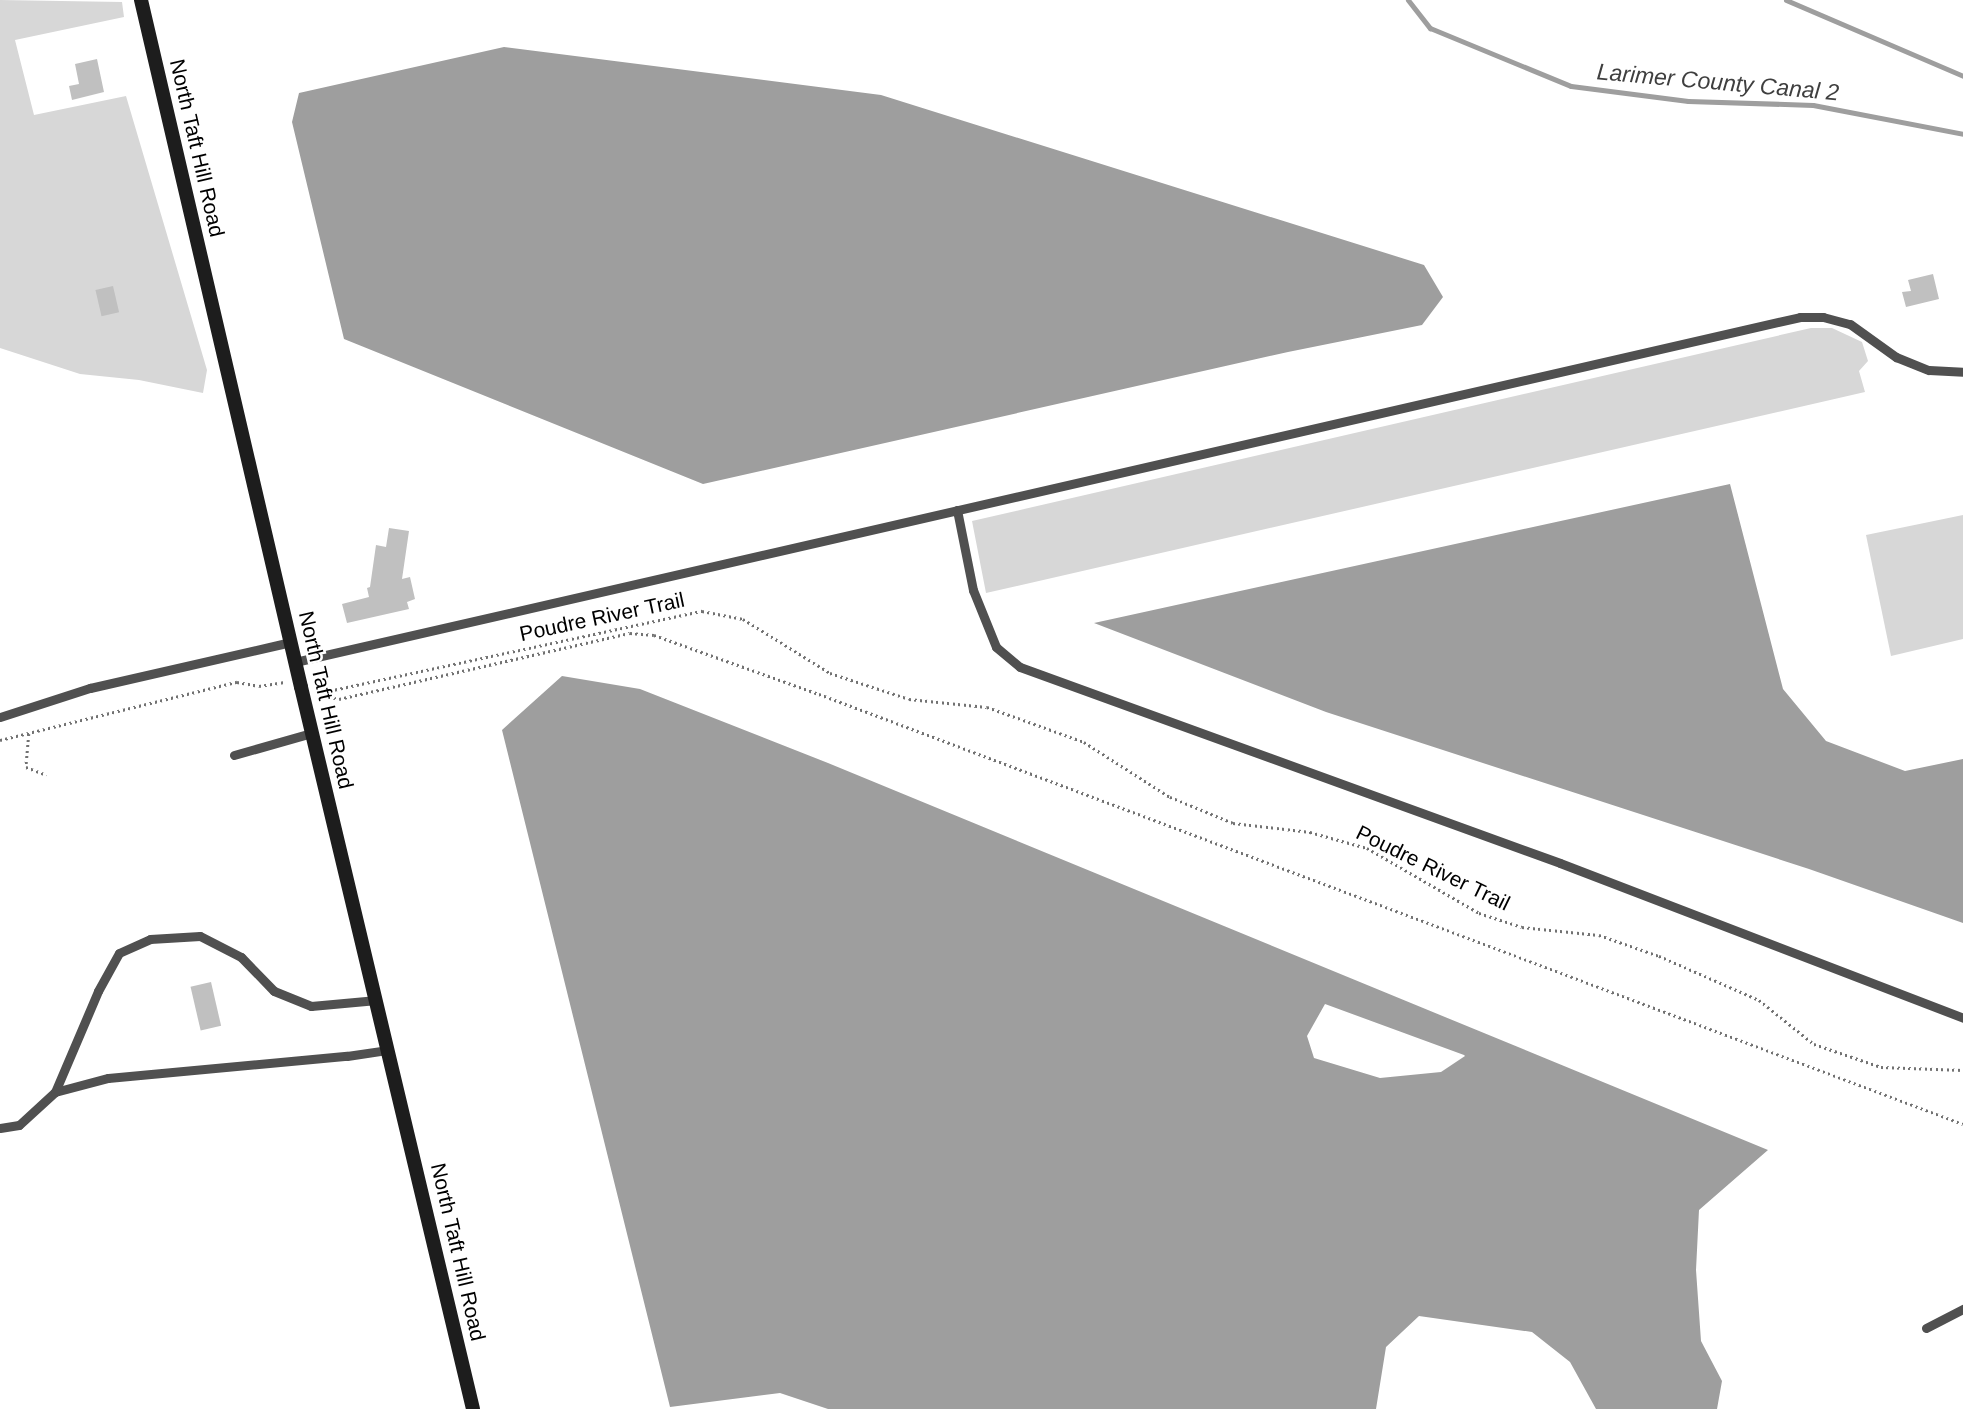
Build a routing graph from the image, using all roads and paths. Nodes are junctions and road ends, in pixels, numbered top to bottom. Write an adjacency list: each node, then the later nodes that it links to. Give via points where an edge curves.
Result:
1 (141, 0): 4 (main road, North Taft Hill Road)
2 (1963, 372): 3 (lane, via 1929,370 1896,357 1850,324 1800,317)
3 (957, 510): 5 (lane); 15 (lane, via 973,590 996,647 1020,667 1560,863)
4 (291, 642): 5 (main road, North Taft Hill Road); 8 (lane, via 90,688)
5 (295, 662): 6 (main road, North Taft Hill Road)
6 (301, 687): 7 (path); 9 (path, via 283,682 259,686 237,682); 10 (main road, North Taft Hill Road)
7 (323, 694): 17 (path, Poudre River Trail, via 702,611 743,619 830,673 909,699 987,707 1084,742 1170,797 1233,822 1310,832 1367,848 1479,913 1522,927 1599,935 1659,956 1759,1000 1814,1044 1881,1067); 19 (path, via 339,699 630,633 654,635)
8 (0, 717)
9 (29, 733): 11 (path); 13 (path, via 26,767)
10 (312, 733): 12 (lane); 14 (main road, North Taft Hill Road)
11 (0, 740)
12 (234, 755)
13 (47, 775)
14 (377, 1000): 16 (main road, North Taft Hill Road); 18 (lane, via 311,1006 274,991 241,957 200,936 150,939 119,953 97,991)
15 (1963, 1018)
16 (387, 1050): 18 (lane, via 108,1078); 23 (main road, North Taft Hill Road)
17 (1963, 1070)
18 (55, 1092): 20 (lane, via 19,1125)
19 (1963, 1124)
20 (0, 1128)
21 (1963, 1309): 22 (lane)
22 (1926, 1328)
23 (473, 1409)

